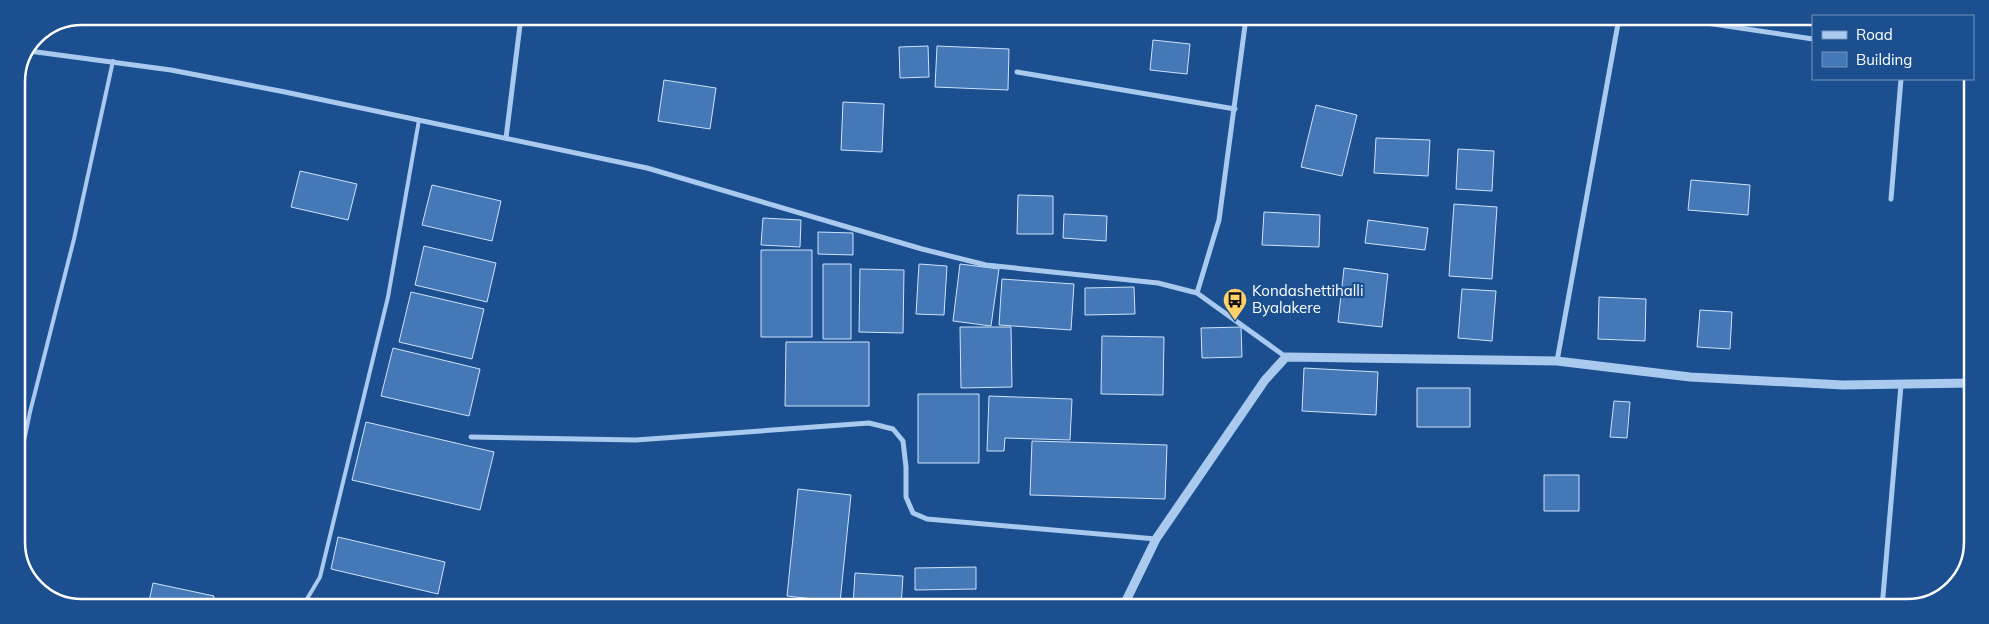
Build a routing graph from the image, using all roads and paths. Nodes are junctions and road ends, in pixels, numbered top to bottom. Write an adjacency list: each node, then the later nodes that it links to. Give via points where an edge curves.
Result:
1 (520, 25): 12 (street)
2 (1245, 25): 10 (street)
3 (1618, 25): 16 (street)
4 (1720, 25): 5 (street)
5 (1812, 39)
6 (35, 52): 7 (street)
7 (113, 62): 11 (street, via 190,73); 19 (lane, via 74,239)
8 (1018, 72): 10 (street)
9 (1901, 80): 13 (street)
10 (1235, 109): 14 (street, via 1219,220)
11 (419, 120): 12 (street); 22 (lane, via 388,297 320,578)
12 (506, 138): 14 (street, via 647,168 986,265 1158,283)
13 (1891, 199)
14 (1197, 293): 15 (street)
15 (1286, 357): 16 (street); 21 (street, via 1265,380)
16 (1557, 361): 18 (street, via 1690,377)
17 (1964, 383): 18 (street)
18 (1901, 385): 24 (street)
19 (25, 436)
20 (471, 437): 21 (street, via 636,440 869,423 893,429 903,441 906,497 913,513 927,519)
21 (1156, 539): 23 (street)
22 (307, 599)
23 (1127, 599)
24 (1883, 599)

